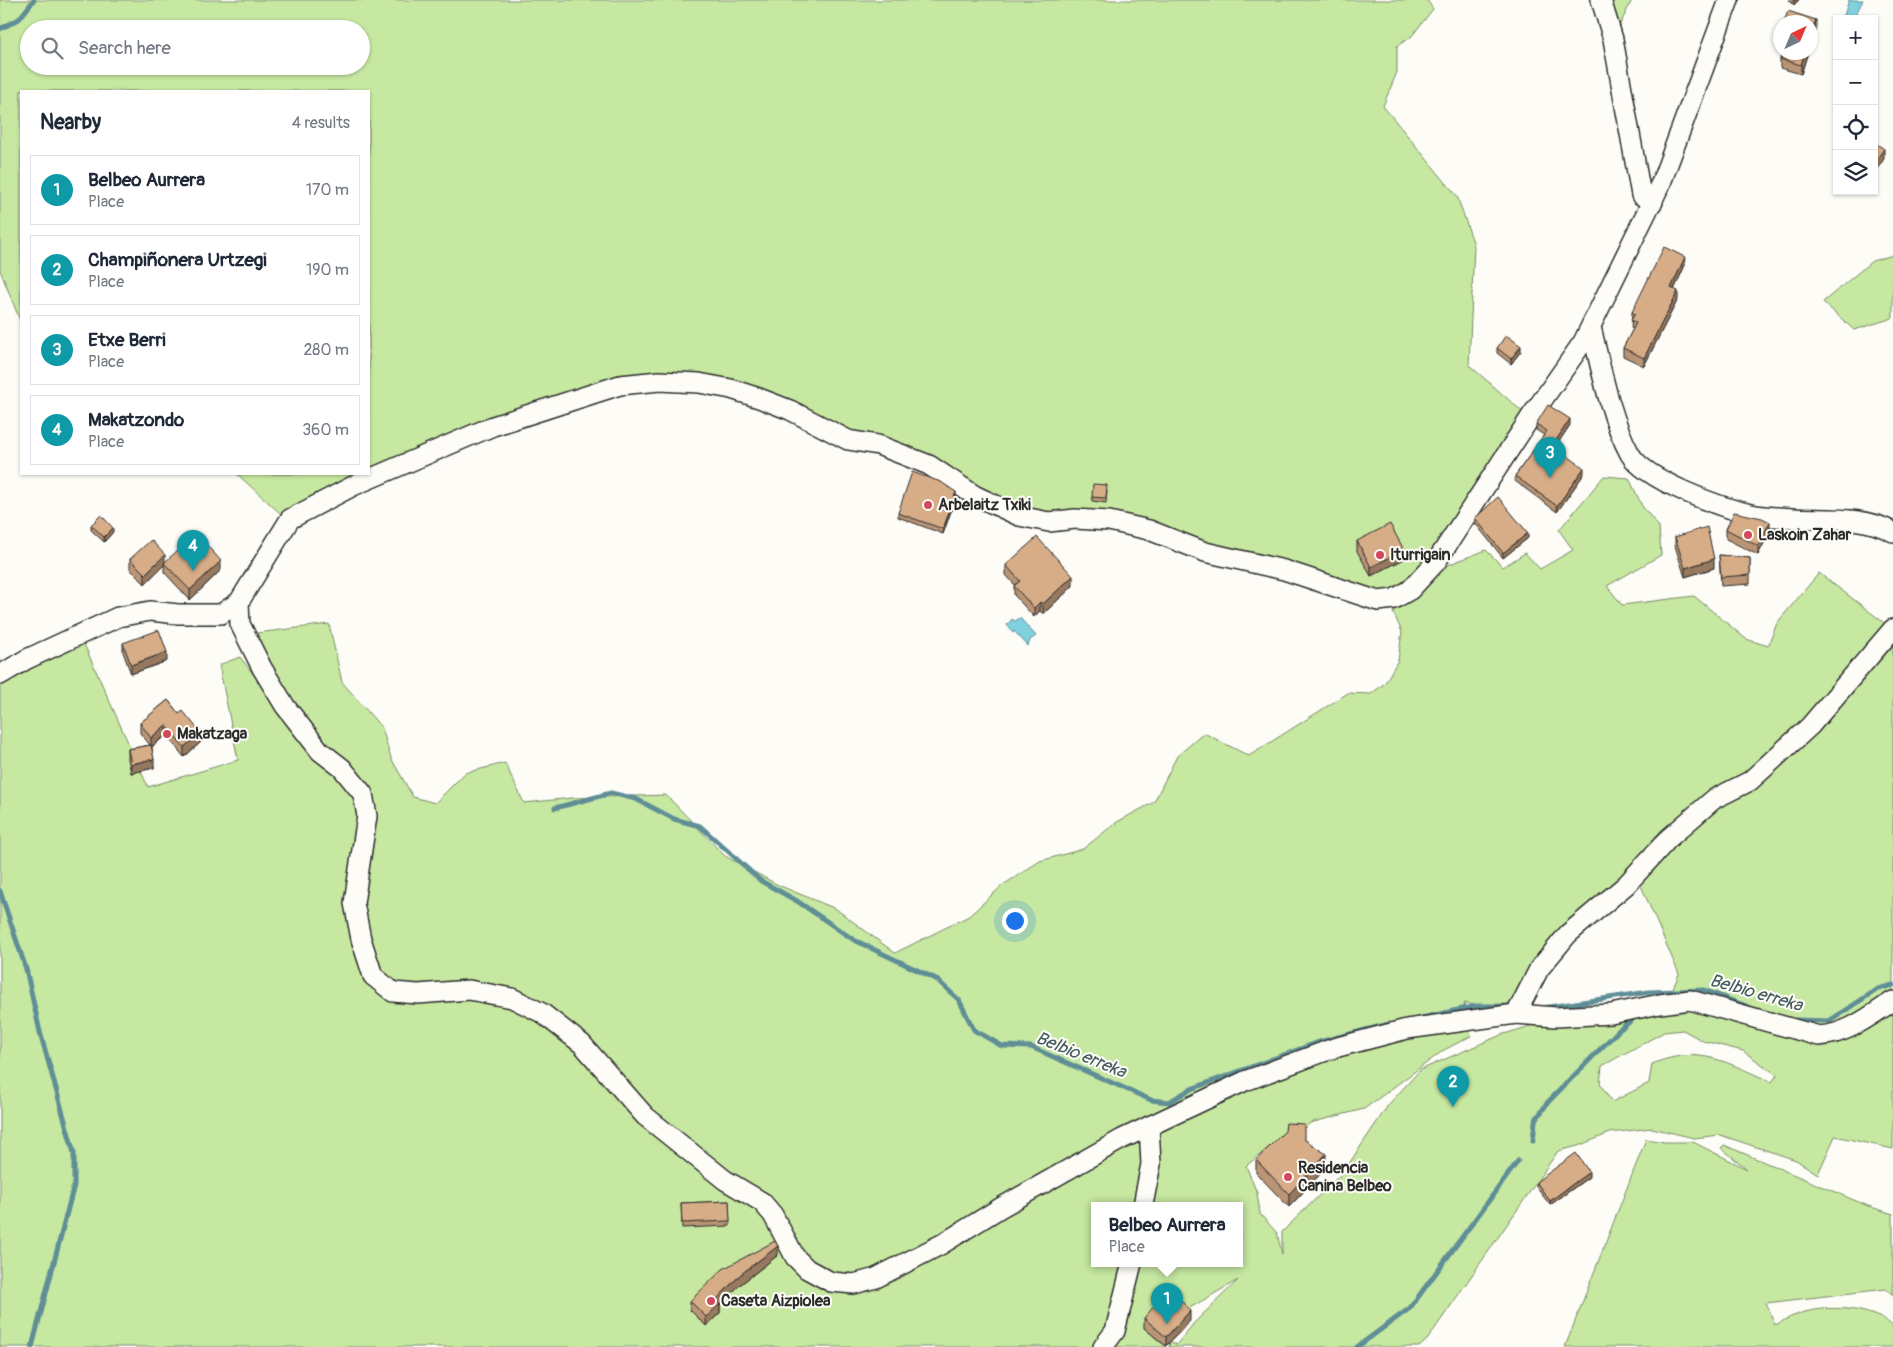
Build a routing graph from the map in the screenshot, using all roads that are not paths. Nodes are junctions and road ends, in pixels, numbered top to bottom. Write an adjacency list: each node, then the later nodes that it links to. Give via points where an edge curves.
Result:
1 (1601, 0): 3 (street, via 1613,39 1642,194)
2 (1729, 0): 3 (street)
3 (1653, 202): 4 (street)
4 (1591, 327): 5 (street, via 1606,389 1624,440 1631,456 1647,472 1689,494 1750,514 1867,521); 6 (street, via 1436,562 1410,590 1387,600 1378,601 1284,570 1205,552 1149,530 1109,521 1076,519 1049,522 1018,516 974,495 930,465 878,445 848,440 759,398 699,383 659,381 620,385 493,426 314,506 290,519)
5 (1893, 532)
6 (239, 602): 8 (street, via 220,614 150,611 118,618 27,659); 11 (street, via 240,624 286,706 320,751 342,768 364,794 367,816 354,903 361,940 373,976 393,992 418,994 469,990 512,998 542,1013 582,1044 645,1116 725,1180 762,1202 774,1215 795,1256 807,1269 831,1282 854,1284 876,1278)
7 (1893, 629): 10 (street, via 1810,726 1750,781 1714,799 1669,838 1626,885 1568,934 1539,969)
8 (0, 675)
9 (1893, 1001): 10 (street, via 1850,1028 1834,1035 1819,1036 1690,1000 1611,1014 1556,1017)
10 (1516, 1014): 11 (street, via 1407,1029 1334,1048 1245,1081)
11 (1149, 1126): 12 (street, via 1151,1164)
12 (1144, 1202)
13 (1131, 1267): 14 (street, via 1115,1331)
14 (1103, 1347)

